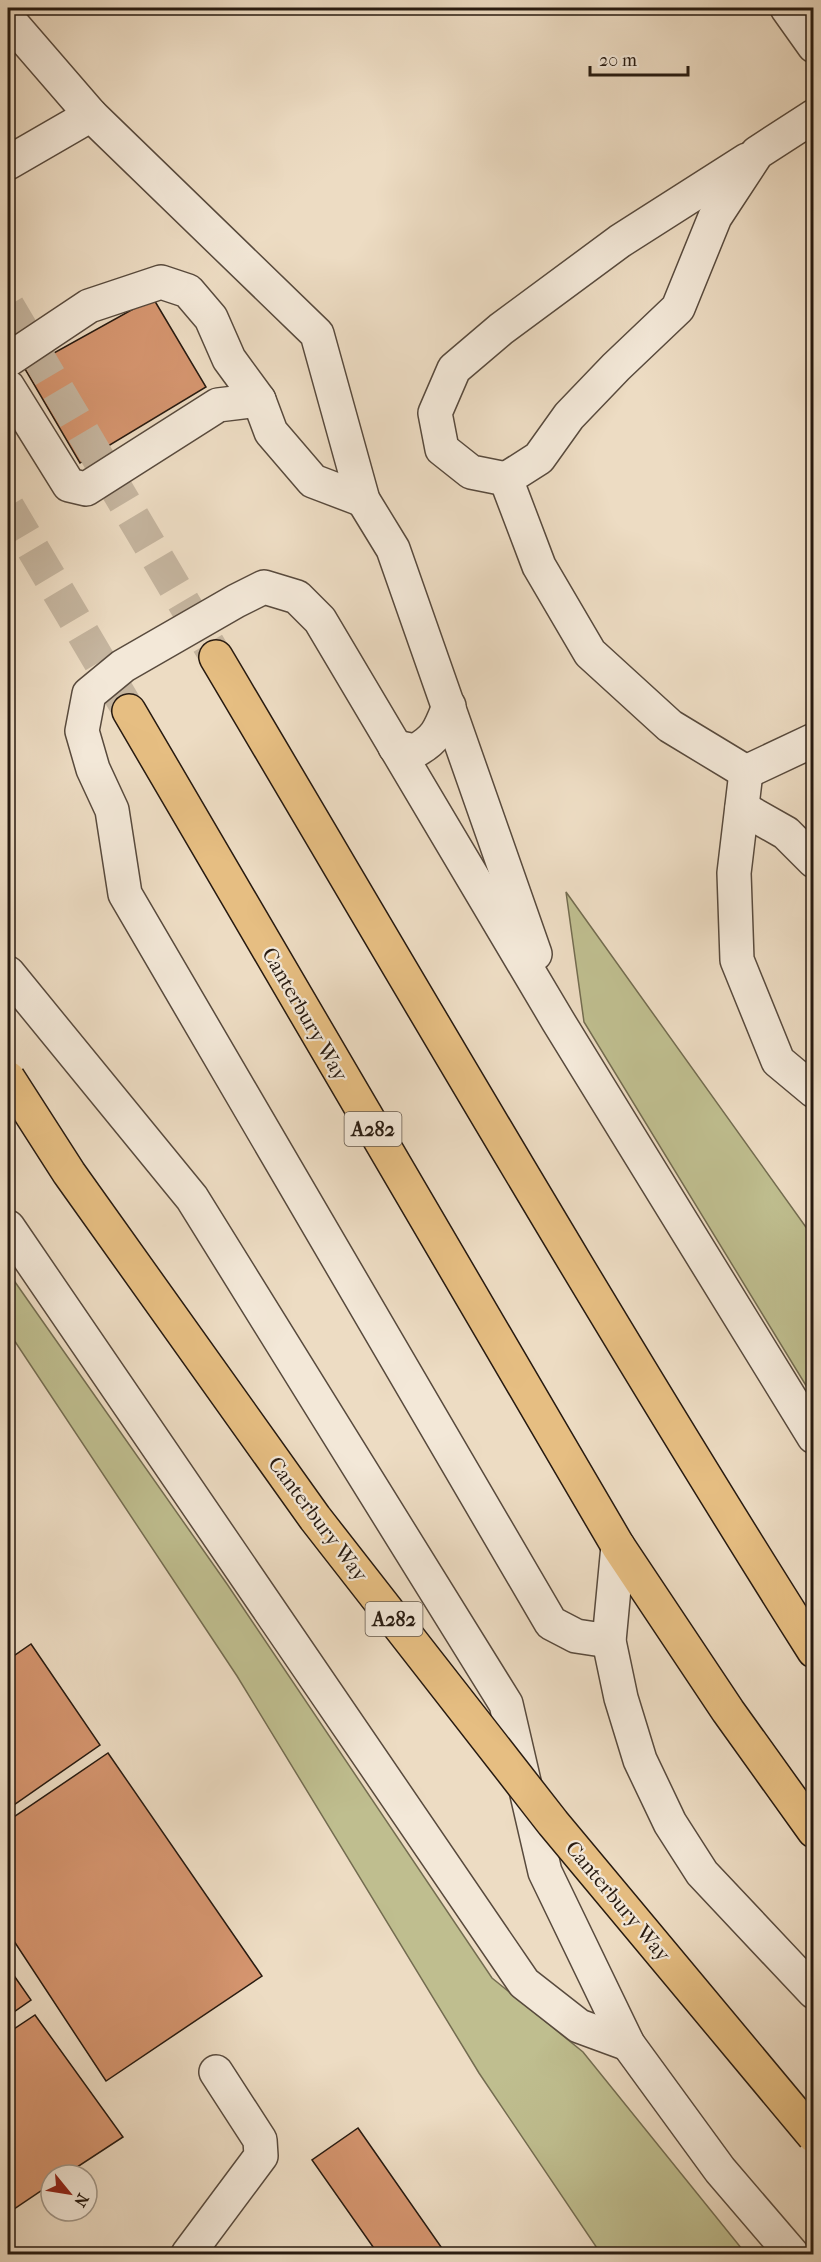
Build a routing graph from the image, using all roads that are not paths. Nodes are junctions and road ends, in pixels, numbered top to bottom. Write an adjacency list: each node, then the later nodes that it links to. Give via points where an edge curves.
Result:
1 (787, 8): 3 (lane)
2 (8, 19): 4 (lane)
3 (813, 46)
4 (91, 115): 7 (lane); 12 (lane, via 317,334)
5 (813, 116): 6 (lane)
6 (757, 153): 11 (lane, via 716,218 678,308 569,416 539,458); 11 (lane, via 620,241 454,369 435,413 442,449 471,472)
7 (8, 162)
8 (8, 360): 10 (lane, via 89,306 161,282 188,291 211,318 230,359)
9 (8, 387): 10 (lane, via 69,486 86,489 218,405)
10 (259, 400): 12 (lane, via 271,432 313,481)
11 (506, 479): 18 (lane, via 539,566 590,653 670,726)
12 (363, 500): 14 (lane, via 393,549)
13 (216, 657): 29 (highway, via 643,1377)
14 (448, 706): 17 (lane, via 431,743 415,751); 22 (lane)
15 (129, 711): 27 (highway, Canterbury Way / A282)
16 (813, 740): 18 (lane)
17 (395, 747): 22 (lane); 28 (lane, via 320,620 297,597 264,587 123,666 89,694 82,731 93,769 112,810 125,894 551,1623 576,1636)
18 (747, 772): 19 (lane)
19 (742, 808): 20 (lane, via 786,833); 24 (lane, via 734,873 737,960 778,1061)
20 (813, 861)
21 (8, 973): 32 (lane, via 192,1198 506,1704 544,1872)
22 (558, 1020): 26 (lane)
23 (8, 1078): 34 (highway, Canterbury Way / A282, bridge, via 69,1173 315,1518 553,1823)
24 (813, 1090)
25 (8, 1227): 32 (lane, via 524,1983 579,2026)
26 (813, 1437)
27 (618, 1546): 28 (lane); 30 (highway, Canterbury Way / A282)
28 (609, 1641): 31 (lane, via 640,1760 670,1823 702,1873)
29 (813, 1651)
30 (813, 1830)
31 (813, 1992)
32 (628, 2044): 36 (lane, via 720,2170)
33 (216, 2072): 35 (lane, via 260,2140 261,2156)
34 (813, 2136)
35 (188, 2254)
36 (792, 2254)

